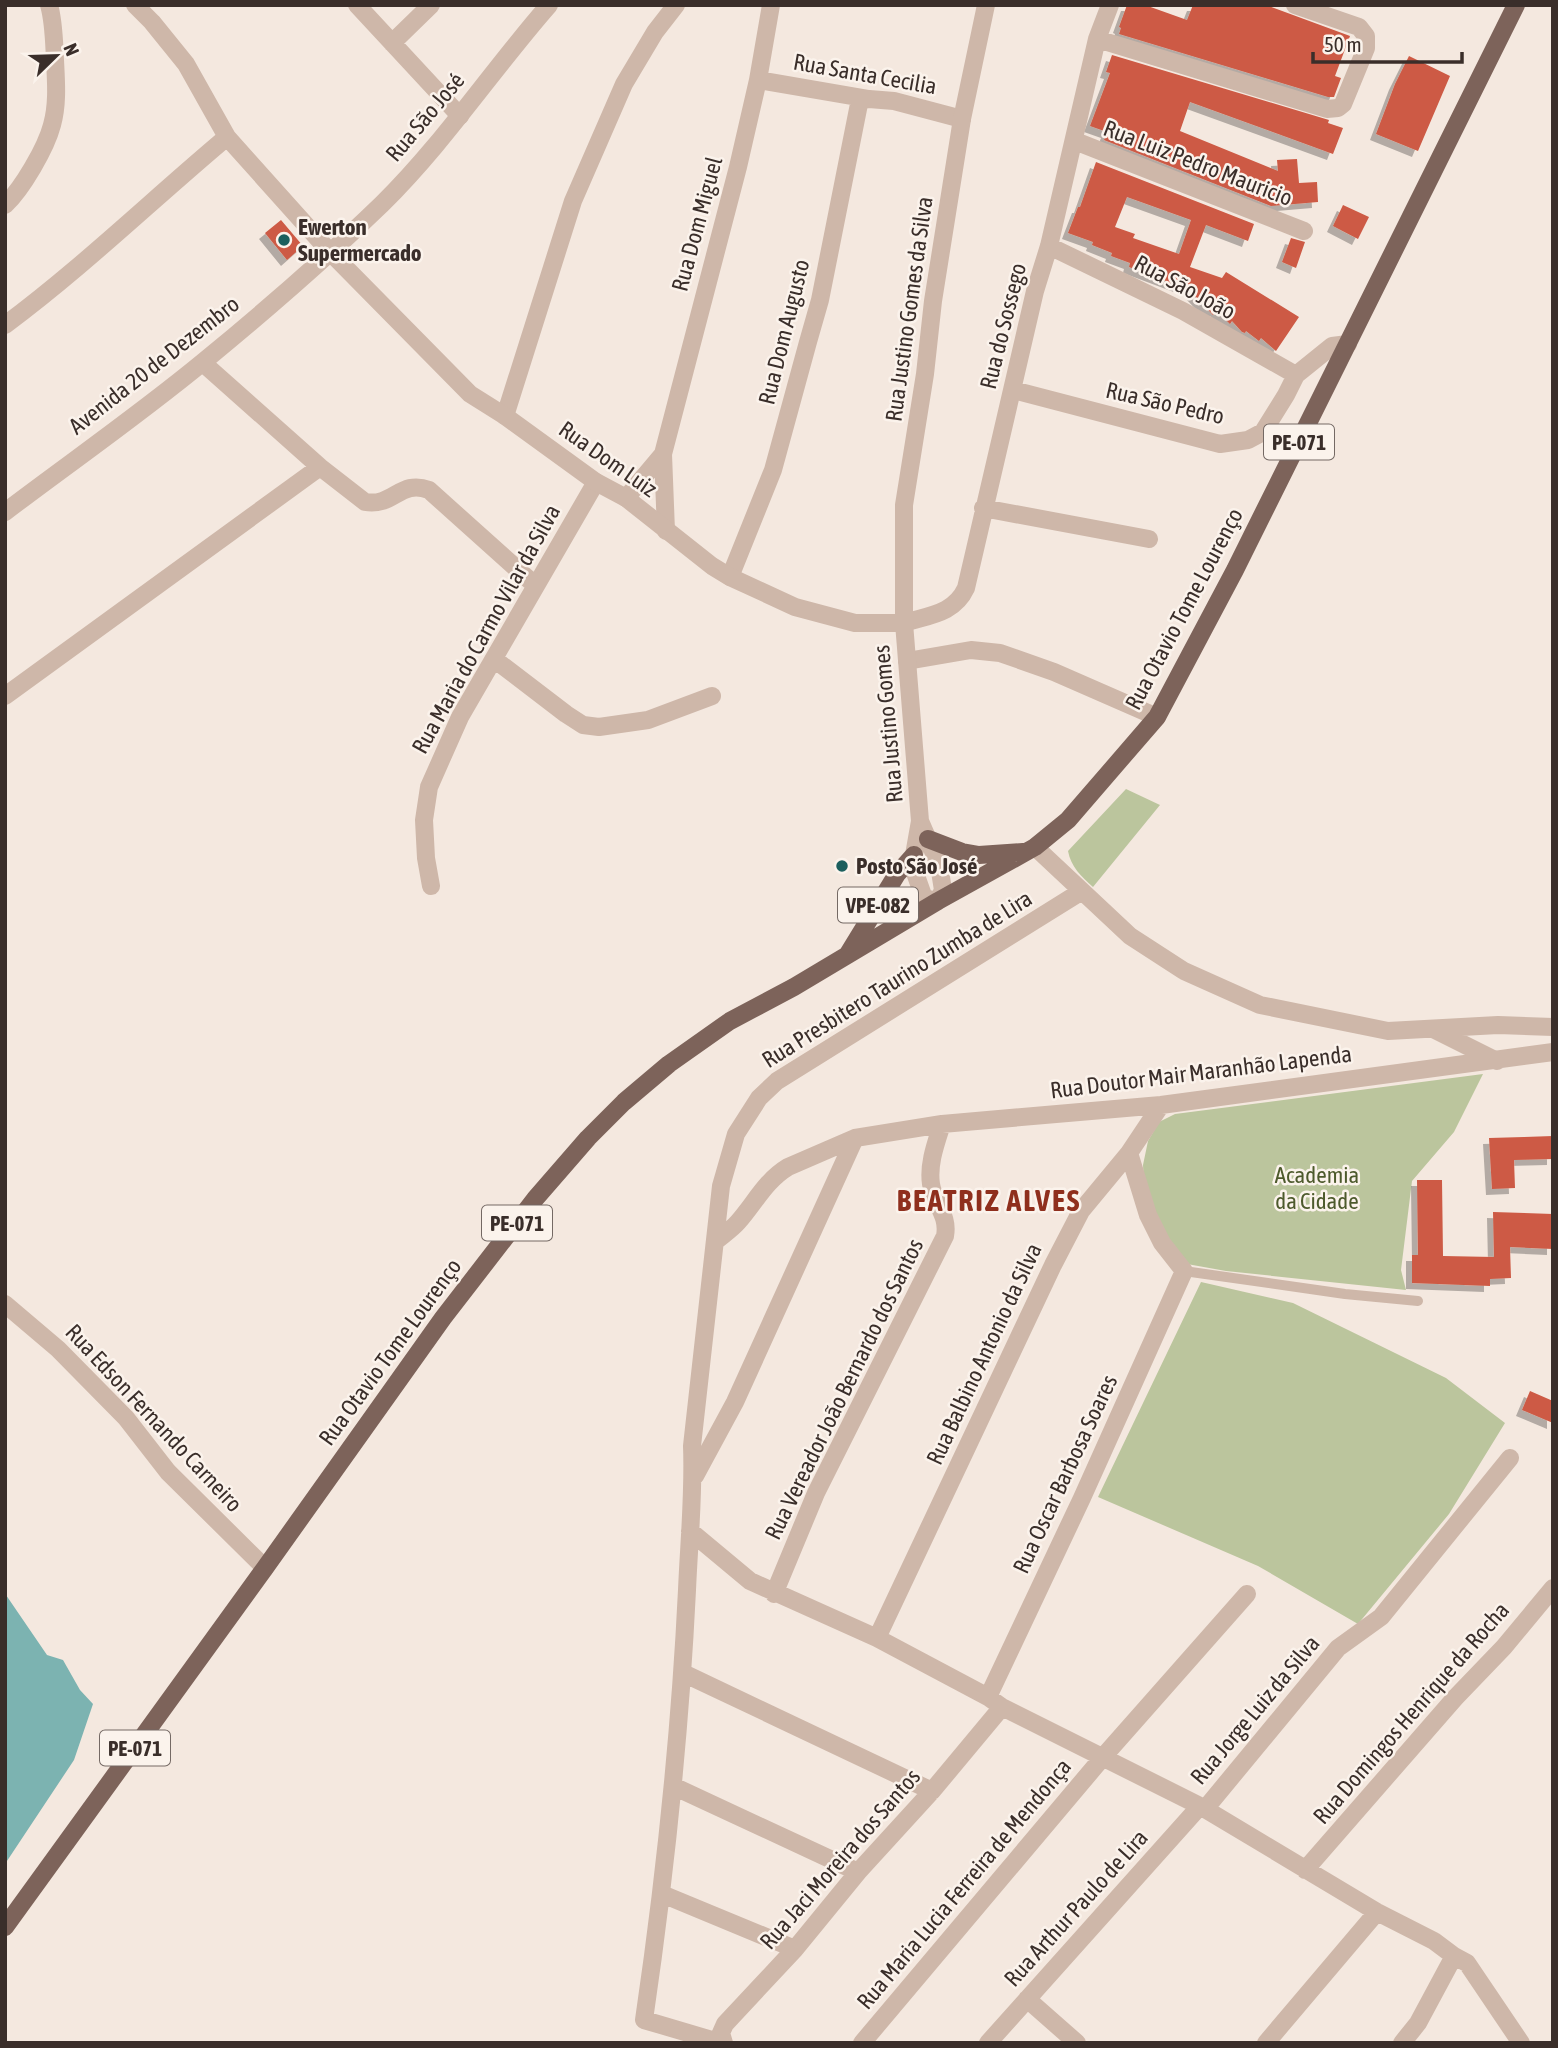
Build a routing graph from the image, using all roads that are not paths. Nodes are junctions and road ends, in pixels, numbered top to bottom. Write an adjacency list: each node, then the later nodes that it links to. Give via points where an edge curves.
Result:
1 (49, 5): 20 (street, via 56,98 52,126 28,175)
2 (135, 5): 18 (street, Rua Dom Luiz, via 186,64)
3 (357, 5): 13 (street)
4 (431, 5): 13 (street)
5 (549, 5): 16 (street, Rua São José)
6 (676, 5): 29 (street, via 624,84 573,201)
7 (771, 5): 14 (street, Rua Dom Miguel)
8 (985, 5): 17 (street, Rua Justino Gomes da Silva / VPE-082)
9 (1110, 5): 12 (street, Rua do Sossego)
10 (1295, 5): 12 (street, via 1359,27 1366,36 1366,48 1338,108)
11 (1516, 5): 25 (main road, Rua Otavio Tome Lourenço / PE-071)
12 (1097, 39): 19 (street, Rua do Sossego)
13 (392, 43): 16 (street)
14 (758, 80): 15 (street, Rua Santa Cecilia); 30 (street, Rua Dom Miguel)
15 (869, 99): 17 (street, Rua Santa Cecilia); 38 (street, Rua Dom Augusto, via 859,104 820,300 773,470)
16 (460, 116): 23 (street, Rua São José, via 384,202)
17 (962, 119): 40 (street, Rua Justino Gomes da Silva / VPE-082, via 904,505)
18 (227, 137): 23 (street, Rua Dom Luiz); 24 (street)
19 (1075, 141): 21 (street, Rua Luiz Pedro Mauricio); 22 (street, Rua do Sossego)
20 (5, 205)
21 (1304, 231)
22 (1049, 246): 27 (street, Rua São João, via 1183,311); 28 (street, Rua do Sossego)
23 (330, 252): 26 (street, Avenida 20 de Dezembro); 29 (street, Rua Dom Luiz, via 470,394)
24 (5, 325)
25 (1348, 344): 27 (street, Rua São Pedro, via 1332,346); 45 (main road, Rua Otavio Tome Lourenço / PE-071)
26 (202, 363): 31 (street); 35 (street, Avenida 20 de Dezembro)
27 (1296, 375): 28 (street, Rua São Pedro, via 1264,432 1248,440 1220,444)
28 (1013, 390): 34 (street, Rua do Sossego)
29 (505, 416): 32 (street, Rua Dom Luiz)
30 (663, 454): 33 (street, Rua Dom Miguel); 36 (street, Rua Dom Miguel)
31 (320, 467): 39 (street, via 365,502 386,501 414,487 429,490); 43 (street)
32 (596, 482): 33 (street, Rua Dom Luiz); 39 (street, Rua Maria do Carmo Vilar da Silva)
33 (626, 498): 36 (street, Rua Dom Luiz)
34 (983, 508): 37 (street); 40 (street, Rua do Sossego, via 961,598 954,606)
35 (5, 512)
36 (666, 531): 38 (street, Rua Dom Luiz)
37 (1149, 539)
38 (730, 577): 40 (street, Rua Dom Luiz, via 795,607 855,623)
39 (536, 586): 41 (street, Rua Maria do Carmo Vilar da Silva)
40 (904, 623): 42 (street, Rua Justino Gomes / VPE-082)
41 (494, 659): 44 (street, via 574,719 599,727 648,720); 50 (street, Rua Maria do Carmo Vilar da Silva, via 460,717 429,787 424,820)
42 (907, 661): 45 (street, via 971,650 1000,653); 46 (street, Rua Justino Gomes / VPE-082)
43 (5, 696)
44 (712, 696)
45 (1157, 717): 48 (main road, Rua Otavio Tome Lourenço / PE-071, via 1069,820)
46 (920, 821): 47 (street, Rua Justino Gomes); 49 (street, Rua Justino Gomes / VPE-082)
47 (928, 839): 48 (main road, via 979,855); 52 (street, Rua Justino Gomes / VPE-082, via 939,865 943,890)
48 (1030, 850): 51 (street); 52 (main road, Rua Otavio Tome Lourenço / PE-071)
49 (914, 855): 52 (street, Rua Justino Gomes / VPE-082, via 924,898); 53 (main road, VPE-082, via 897,874)
50 (431, 886)
51 (1082, 891): 55 (street, via 1130,936 1184,971 1260,1005 1388,1031); 62 (street, Rua Presbitero Taurino Zumba de Lira, via 777,1081 759,1098 736,1134 721,1186)
52 (938, 901): 53 (main road, Rua Otavio Tome Lourenço / PE-071)
53 (846, 958): 69 (main road, Rua Otavio Tome Lourenço / PE-071, via 730,1021 669,1063 588,1138 443,1318)
54 (1553, 1027): 55 (street)
55 (1432, 1028): 57 (street)
56 (1553, 1052): 57 (street, Rua Doutor Mair Maranhão Lapenda)
57 (1497, 1061): 58 (street, Rua Doutor Mair Maranhão Lapenda)
58 (1161, 1105): 59 (street, Rua Doutor Mair Maranhão Lapenda); 61 (street, Rua Balbino Antonio da Silva)
59 (942, 1124): 60 (street, Rua Doutor Mair Maranhão Lapenda); 71 (street, Rua Vereador João Bernardo dos Santos, via 931,1185 946,1220 945,1236 816,1493)
60 (855, 1138): 62 (street, Rua Doutor Mair Maranhão Lapenda, via 780,1172 737,1224); 67 (street, via 735,1402)
61 (1129, 1153): 63 (street, via 1148,1215); 73 (street, Rua Balbino Antonio da Silva, via 1081,1211 1053,1265)
62 (716, 1241): 67 (street, Rua Presbitero Taurino Zumba de Lira, via 692,1446)
63 (1184, 1271): 64 (lane); 75 (street, Rua Oscar Barbosa Soares)
64 (1418, 1301)
65 (5, 1304): 69 (street, Rua Edson Fernando Carneiro, via 58,1349 126,1418 168,1472)
66 (1510, 1458): 79 (street, Rua Jorge Luiz da Silva, via 1381,1617 1338,1648)
67 (694, 1479): 68 (street, Rua Presbitero Taurino Zumba de Lira)
68 (690, 1531): 71 (street, via 750,1581); 74 (street, Rua Presbitero Taurino Zumba de Lira)
69 (265, 1568): 84 (main road, PE-071)
70 (1553, 1588): 80 (street, Rua Domingos Henrique da Rocha)
71 (774, 1594): 73 (street)
72 (1247, 1594): 76 (street)
73 (877, 1639): 75 (street)
74 (683, 1673): 77 (street, Rua Presbitero Taurino Zumba de Lira); 78 (street)
75 (995, 1702): 76 (street); 78 (street, Rua Jaci Moreira dos Santos)
76 (1103, 1757): 79 (street); 89 (street, Rua Maria Lucia Ferreira de Mendonça)
77 (673, 1786): 81 (street); 82 (street, Rua Presbitero Taurino Zumba de Lira)
78 (932, 1791): 81 (street, Rua Jaci Moreira dos Santos)
79 (1202, 1808): 80 (street); 87 (street, Rua Arthur Paulo de Lira)
80 (1305, 1870): 83 (street)
81 (858, 1872): 85 (street, Rua Jaci Moreira dos Santos)
82 (662, 1894): 85 (street); 88 (street, Rua Presbitero Taurino Zumba de Lira, via 644,2020)
83 (1377, 1912): 86 (street); 92 (street)
84 (5, 1927)
85 (795, 1949): 88 (street, Rua Jaci Moreira dos Santos, via 725,2024)
86 (1454, 1956): 93 (street); 94 (street, via 1467,1963)
87 (1027, 1999): 90 (street, Rua Arthur Paulo de Lira); 91 (street)
88 (723, 2043)
89 (862, 2043)
90 (988, 2043)
91 (1077, 2043)
92 (1266, 2043)
93 (1402, 2043)
94 (1521, 2043)

